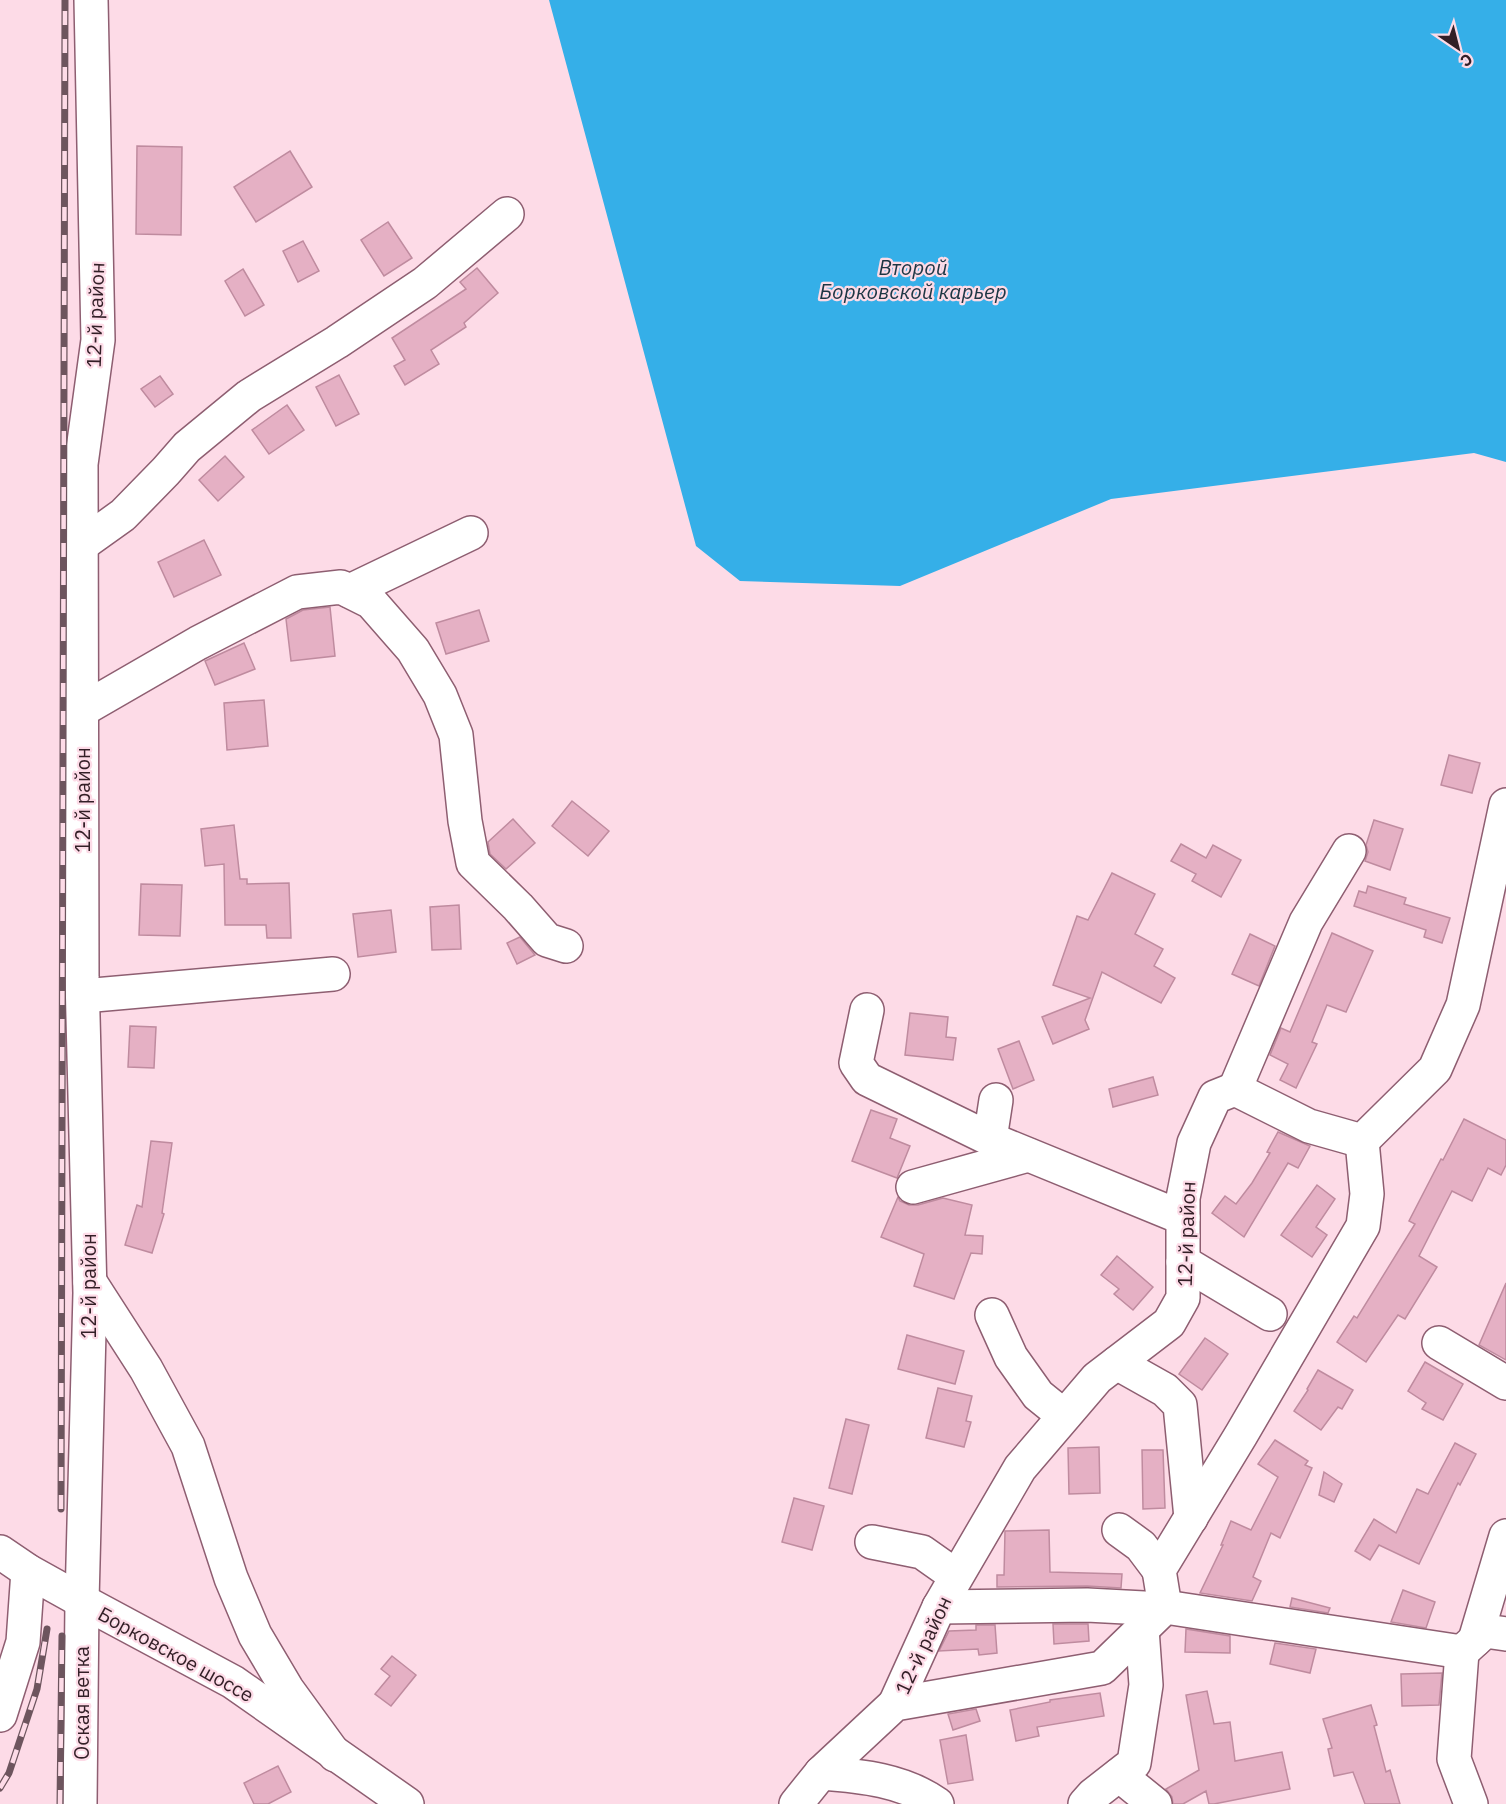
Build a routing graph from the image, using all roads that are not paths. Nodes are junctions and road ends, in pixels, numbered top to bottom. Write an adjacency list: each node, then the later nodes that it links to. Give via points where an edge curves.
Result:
1 (91, 0): 4 (street, 12-й район, via 98,340 81,464)
2 (507, 214): 4 (street, via 425,283 249,396 187,447 123,515)
3 (471, 533): 5 (street)
4 (81, 545): 6 (street, 12-й район)
5 (350, 591): 6 (street, via 341,586 297,591); 9 (street, via 371,602 413,650 440,695 456,735 472,863 547,940)
6 (81, 710): 11 (street, 12-й район)
7 (1506, 805): 16 (street, via 1463,1005 1435,1069)
8 (1349, 851): 13 (street, via 1305,922)
9 (566, 946)
10 (333, 974): 11 (street)
11 (83, 996): 21 (street, 12-й район)
12 (867, 1010): 15 (street, via 856,1063 867,1079)
13 (1235, 1089): 16 (street, via 1309,1126); 19 (street, 12-й район, via 1215,1097 1194,1143)
14 (996, 1100): 15 (street)
15 (990, 1139): 17 (street)
16 (1362, 1141): 28 (street, via 1367,1194 1363,1226)
17 (1028, 1155): 18 (street); 19 (street)
18 (913, 1187)
19 (1183, 1218): 20 (street, 12-й район)
20 (1183, 1262): 22 (street); 25 (street, 12-й район, via 1183,1298 1169,1323)
21 (90, 1282): 36 (street, 12-й район); 42 (street, via 146,1369 188,1446 231,1578 255,1635 287,1689)
22 (1270, 1314)
23 (992, 1315): 27 (street, via 1011,1357 1038,1395)
24 (1439, 1343): 26 (street)
25 (1117, 1363): 27 (street, 12-й район, via 1097,1378); 28 (street, via 1165,1390 1180,1405)
26 (1506, 1383)
27 (1064, 1416): 35 (street, 12-й район, via 1020,1467)
28 (1191, 1518): 33 (street)
29 (1119, 1530): 33 (street, via 1142,1546)
30 (1506, 1536): 39 (street)
31 (872, 1542): 35 (street, via 922,1552)
32 (0, 1552): 34 (street, Борковское шоссе)
33 (1159, 1570): 38 (street)
34 (28, 1571): 36 (street, Борковское шоссе); 41 (street, via 23,1642)
35 (956, 1576): 37 (street, 12-й район)
36 (82, 1601): 42 (street, Борковское шоссе, via 233,1682); 46 (street, Оская ветка)
37 (939, 1607): 38 (street, via 1087,1605); 40 (street, 12-й район)
38 (1157, 1615): 39 (street); 40 (street, via 1102,1668); 45 (street, via 1134,1763)
39 (1481, 1642): 43 (street, via 1454,1759)
40 (895, 1704): 44 (street)
41 (0, 1715)
42 (335, 1755): 47 (street, Борковское шоссе)
43 (1458, 1772): 52 (street); 53 (street)
44 (821, 1773): 48 (street); 49 (street, via 863,1776 910,1788)
45 (1119, 1775): 50 (street); 51 (street)
46 (80, 1804)
47 (407, 1804)
48 (796, 1804)
49 (937, 1804)
50 (1085, 1804)
51 (1155, 1804)
52 (1459, 1804)
53 (1471, 1804)

